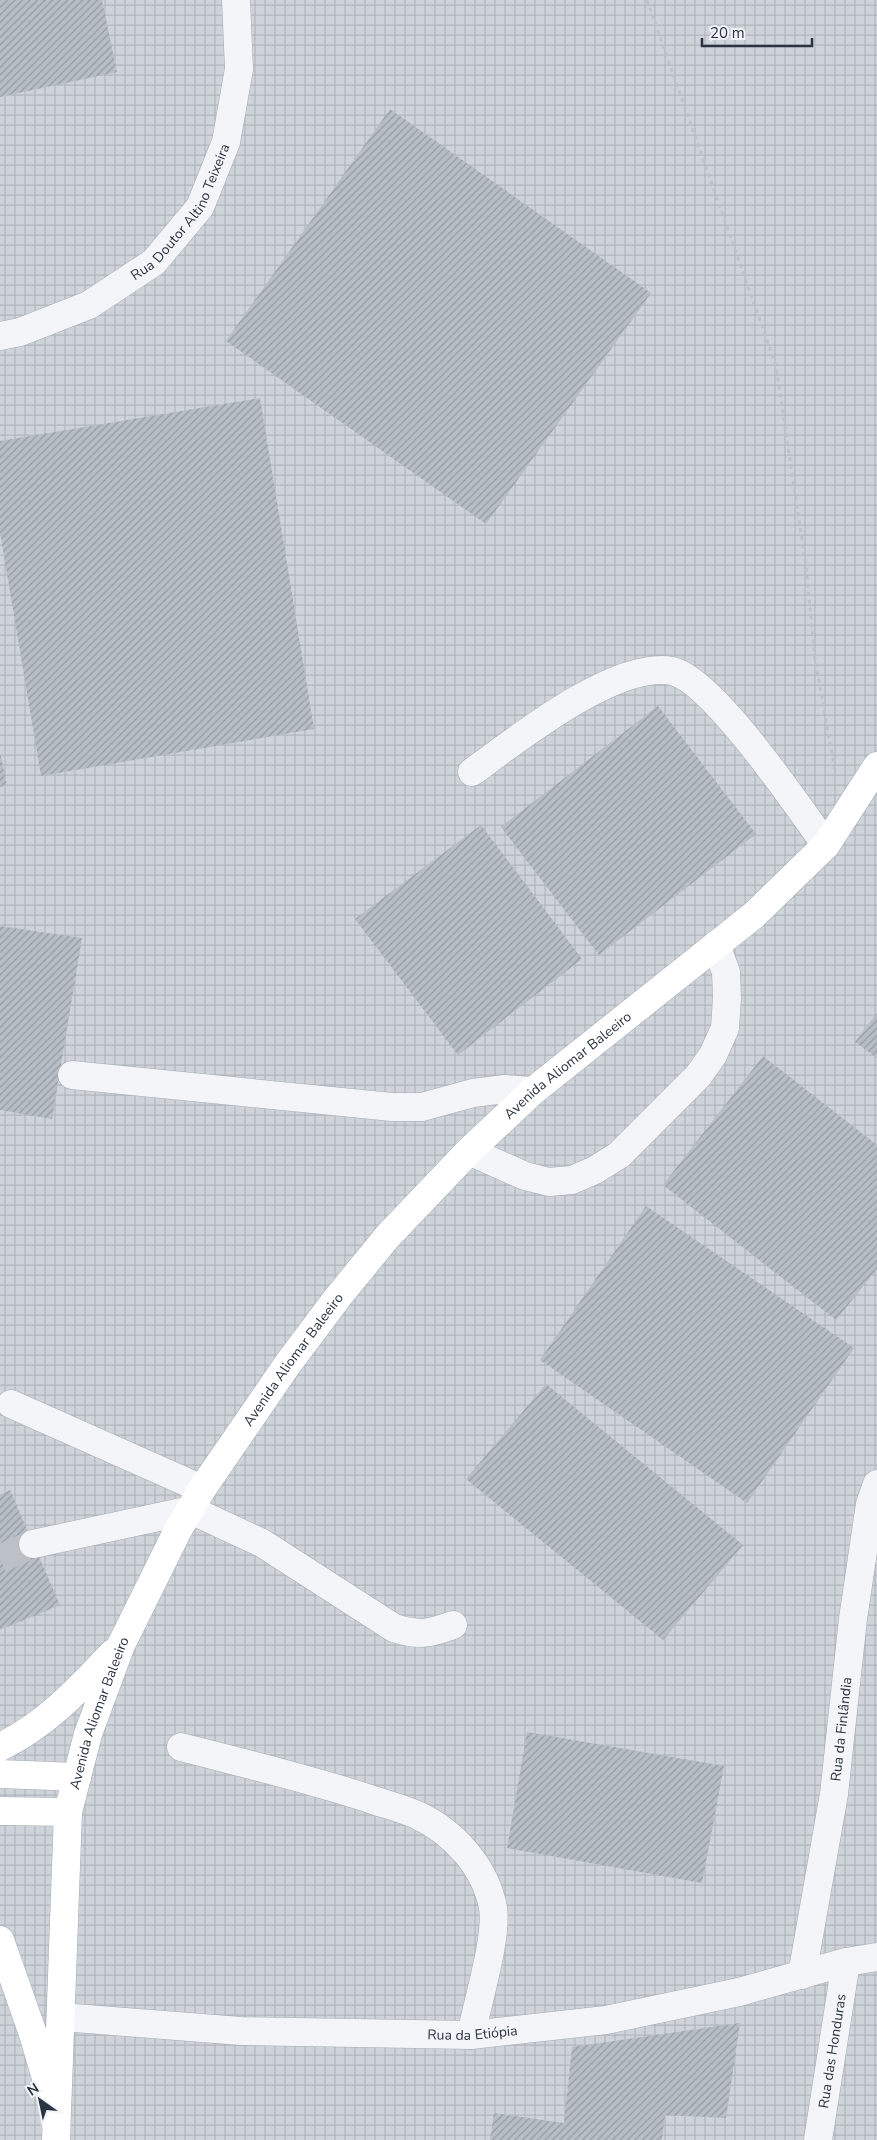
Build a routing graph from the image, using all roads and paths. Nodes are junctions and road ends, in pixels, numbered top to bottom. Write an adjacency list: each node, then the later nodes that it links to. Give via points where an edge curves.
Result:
1 (236, 0): 3 (street, Rua Doutor Altino Teixeira, via 239,69 226,142 200,207 154,262 89,305 20,332)
2 (647, 0): 4 (path, via 776,366 806,567 815,659 835,773 845,753)
3 (0, 336)
4 (876, 768): 6 (main road, Avenida Aliomar Baleeiro)
5 (472, 772): 6 (street, via 550,714 602,687 656,670 673,671 695,682 730,718)
6 (826, 845): 7 (main road, Avenida Aliomar Baleeiro, via 754,915)
7 (716, 945): 9 (main road, Avenida Aliomar Baleeiro); 10 (street, via 726,972 728,998 724,1028 713,1055 698,1076 619,1155 572,1180 549,1182 526,1176)
8 (72, 1074): 9 (street, via 392,1107 422,1107 473,1093 505,1089)
9 (533, 1091): 10 (main road, Avenida Aliomar Baleeiro)
10 (469, 1151): 13 (main road, Avenida Aliomar Baleeiro, via 387,1237 338,1297)
11 (11, 1404): 13 (street)
12 (877, 1484): 26 (street, Rua da Finlândia, via 870,1504 853,1619 834,1794)
13 (196, 1500): 14 (street); 15 (street, via 394,1628 413,1634 429,1633); 16 (main road, Avenida Aliomar Baleeiro)
14 (33, 1544)
15 (453, 1625)
16 (121, 1645): 17 (main road, via 59,1708 38,1725); 20 (main road, Avenida Aliomar Baleeiro)
17 (0, 1747)
18 (182, 1747): 28 (street, via 337,1788 418,1815 470,1856 486,1882 494,1910 491,1941)
19 (0, 1774): 20 (main road)
20 (76, 1776): 22 (main road, Avenida Aliomar Baleeiro)
21 (0, 1811): 22 (main road)
22 (68, 1812): 27 (main road, Avenida Aliomar Baleeiro)
23 (0, 1940): 29 (main road, via 43,2066)
24 (877, 1957): 25 (street, Rua da Etiópia)
25 (846, 1962): 26 (street, Rua da Etiópia); 30 (street, Rua das Honduras)
26 (802, 1975): 28 (street, Rua da Etiópia, via 606,2020)
27 (61, 2017): 28 (street, Rua da Etiópia, via 241,2031); 29 (main road, Avenida Aliomar Baleeiro)
28 (471, 2034)
29 (56, 2131)
30 (818, 2140)

